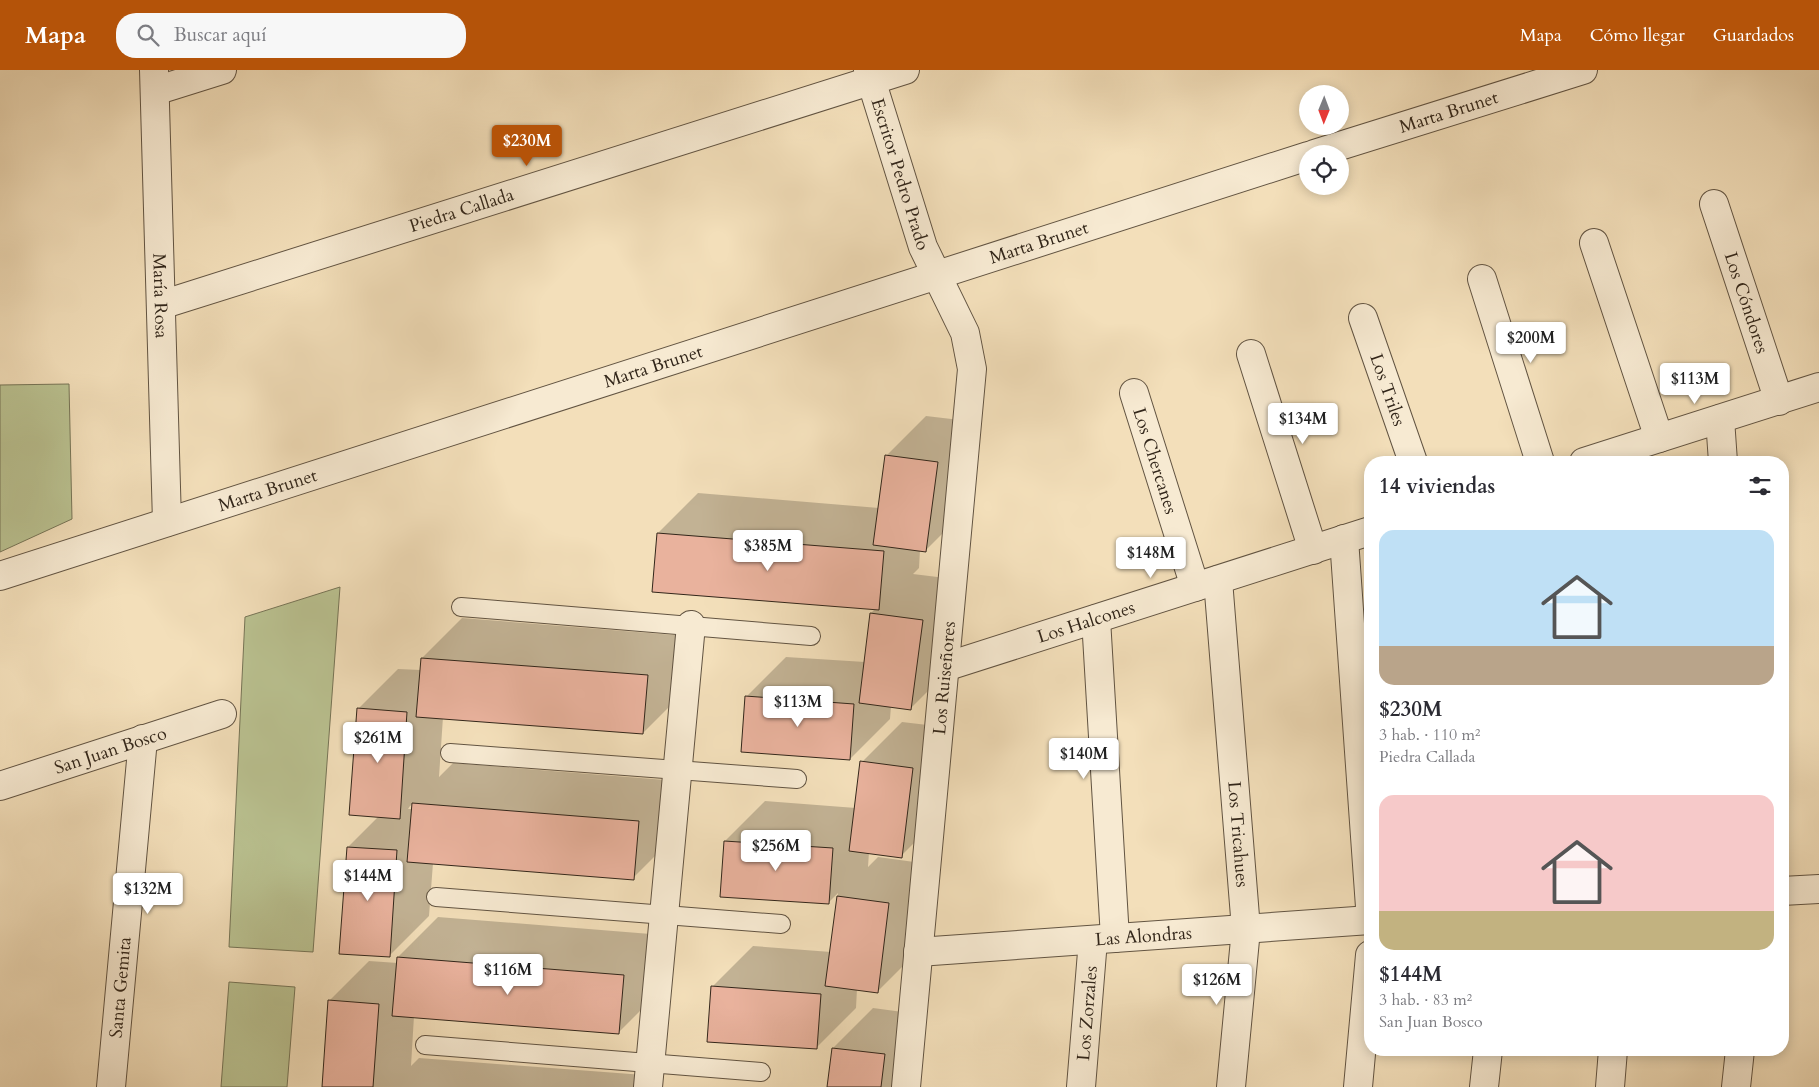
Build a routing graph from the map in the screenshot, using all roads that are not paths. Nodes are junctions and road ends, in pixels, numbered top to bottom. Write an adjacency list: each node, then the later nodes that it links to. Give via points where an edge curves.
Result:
1 (222, 70): 6 (street)
2 (905, 70): 4 (street, Piedra Callada)
3 (1583, 70): 5 (street, Marta Brunet)
4 (869, 75): 11 (street, Escritor Pedro Prado, via 923,247); 13 (street, Piedra Callada)
5 (1512, 80): 7 (street, Marta Brunet)
6 (155, 81): 13 (street, María Rosa)
7 (1338, 145)
8 (1299, 159): 11 (street, Marta Brunet)
9 (1714, 204): 18 (street, Los Cóndores)
10 (1594, 243): 20 (street)
11 (936, 275): 25 (street, Marta Brunet); 35 (street, Los Ruiseñores, via 965,333 972,369)
12 (1482, 279): 22 (street)
13 (161, 305): 25 (street, María Rosa)
14 (1363, 318): 21 (street, Los Triles)
15 (1251, 354): 28 (street)
16 (1819, 388): 18 (street)
17 (1134, 392): 30 (street, Los Chercanes)
18 (1778, 401): 19 (street)
19 (1720, 419): 20 (street); 24 (street)
20 (1659, 438): 23 (street)
21 (1411, 456)
22 (1538, 456)
23 (1607, 456)
24 (1723, 456)
25 (167, 522): 29 (street, Marta Brunet)
26 (1364, 533): 27 (street, Los Halcones)
27 (1344, 540): 28 (street, Los Halcones); 42 (street)
28 (1313, 550): 30 (street, Los Halcones)
29 (0, 576)
30 (1206, 584): 32 (street, Los Halcones); 49 (street, Los Tricahues)
31 (460, 607): 33 (lane)
32 (1096, 619): 35 (street, Los Halcones); 50 (street, Los Zorzales)
33 (691, 625): 34 (lane); 39 (street)
34 (811, 636)
35 (945, 667): 51 (street, Los Ruiseñores)
36 (222, 714): 37 (street, San Juan Bosco)
37 (143, 740): 41 (street, San Juan Bosco); 59 (street, Santa Gemita)
38 (450, 753): 39 (lane)
39 (678, 770): 40 (lane); 46 (street)
40 (797, 779)
41 (0, 786)
42 (1364, 822)
43 (1819, 889): 44 (street)
44 (1789, 891)
45 (436, 897): 46 (lane)
46 (664, 915): 48 (lane); 58 (street)
47 (1364, 920): 49 (street, Las Alondras)
48 (781, 924)
49 (1246, 929): 50 (street, Las Alondras); 62 (street, Los Tricahues)
50 (1104, 939): 51 (street, Las Alondras); 61 (street, Los Zorzales)
51 (918, 952): 60 (street, Los Ruiseñores)
52 (1364, 1021): 63 (street)
53 (425, 1045): 58 (lane)
54 (1487, 1056): 64 (street)
55 (1613, 1056): 65 (street)
56 (1739, 1056): 66 (street)
57 (761, 1072): 58 (lane)
58 (649, 1075)
59 (111, 1087)
60 (906, 1087)
61 (1081, 1087)
62 (1230, 1087)
63 (1358, 1087)
64 (1484, 1087)
65 (1610, 1087)
66 (1736, 1087)

